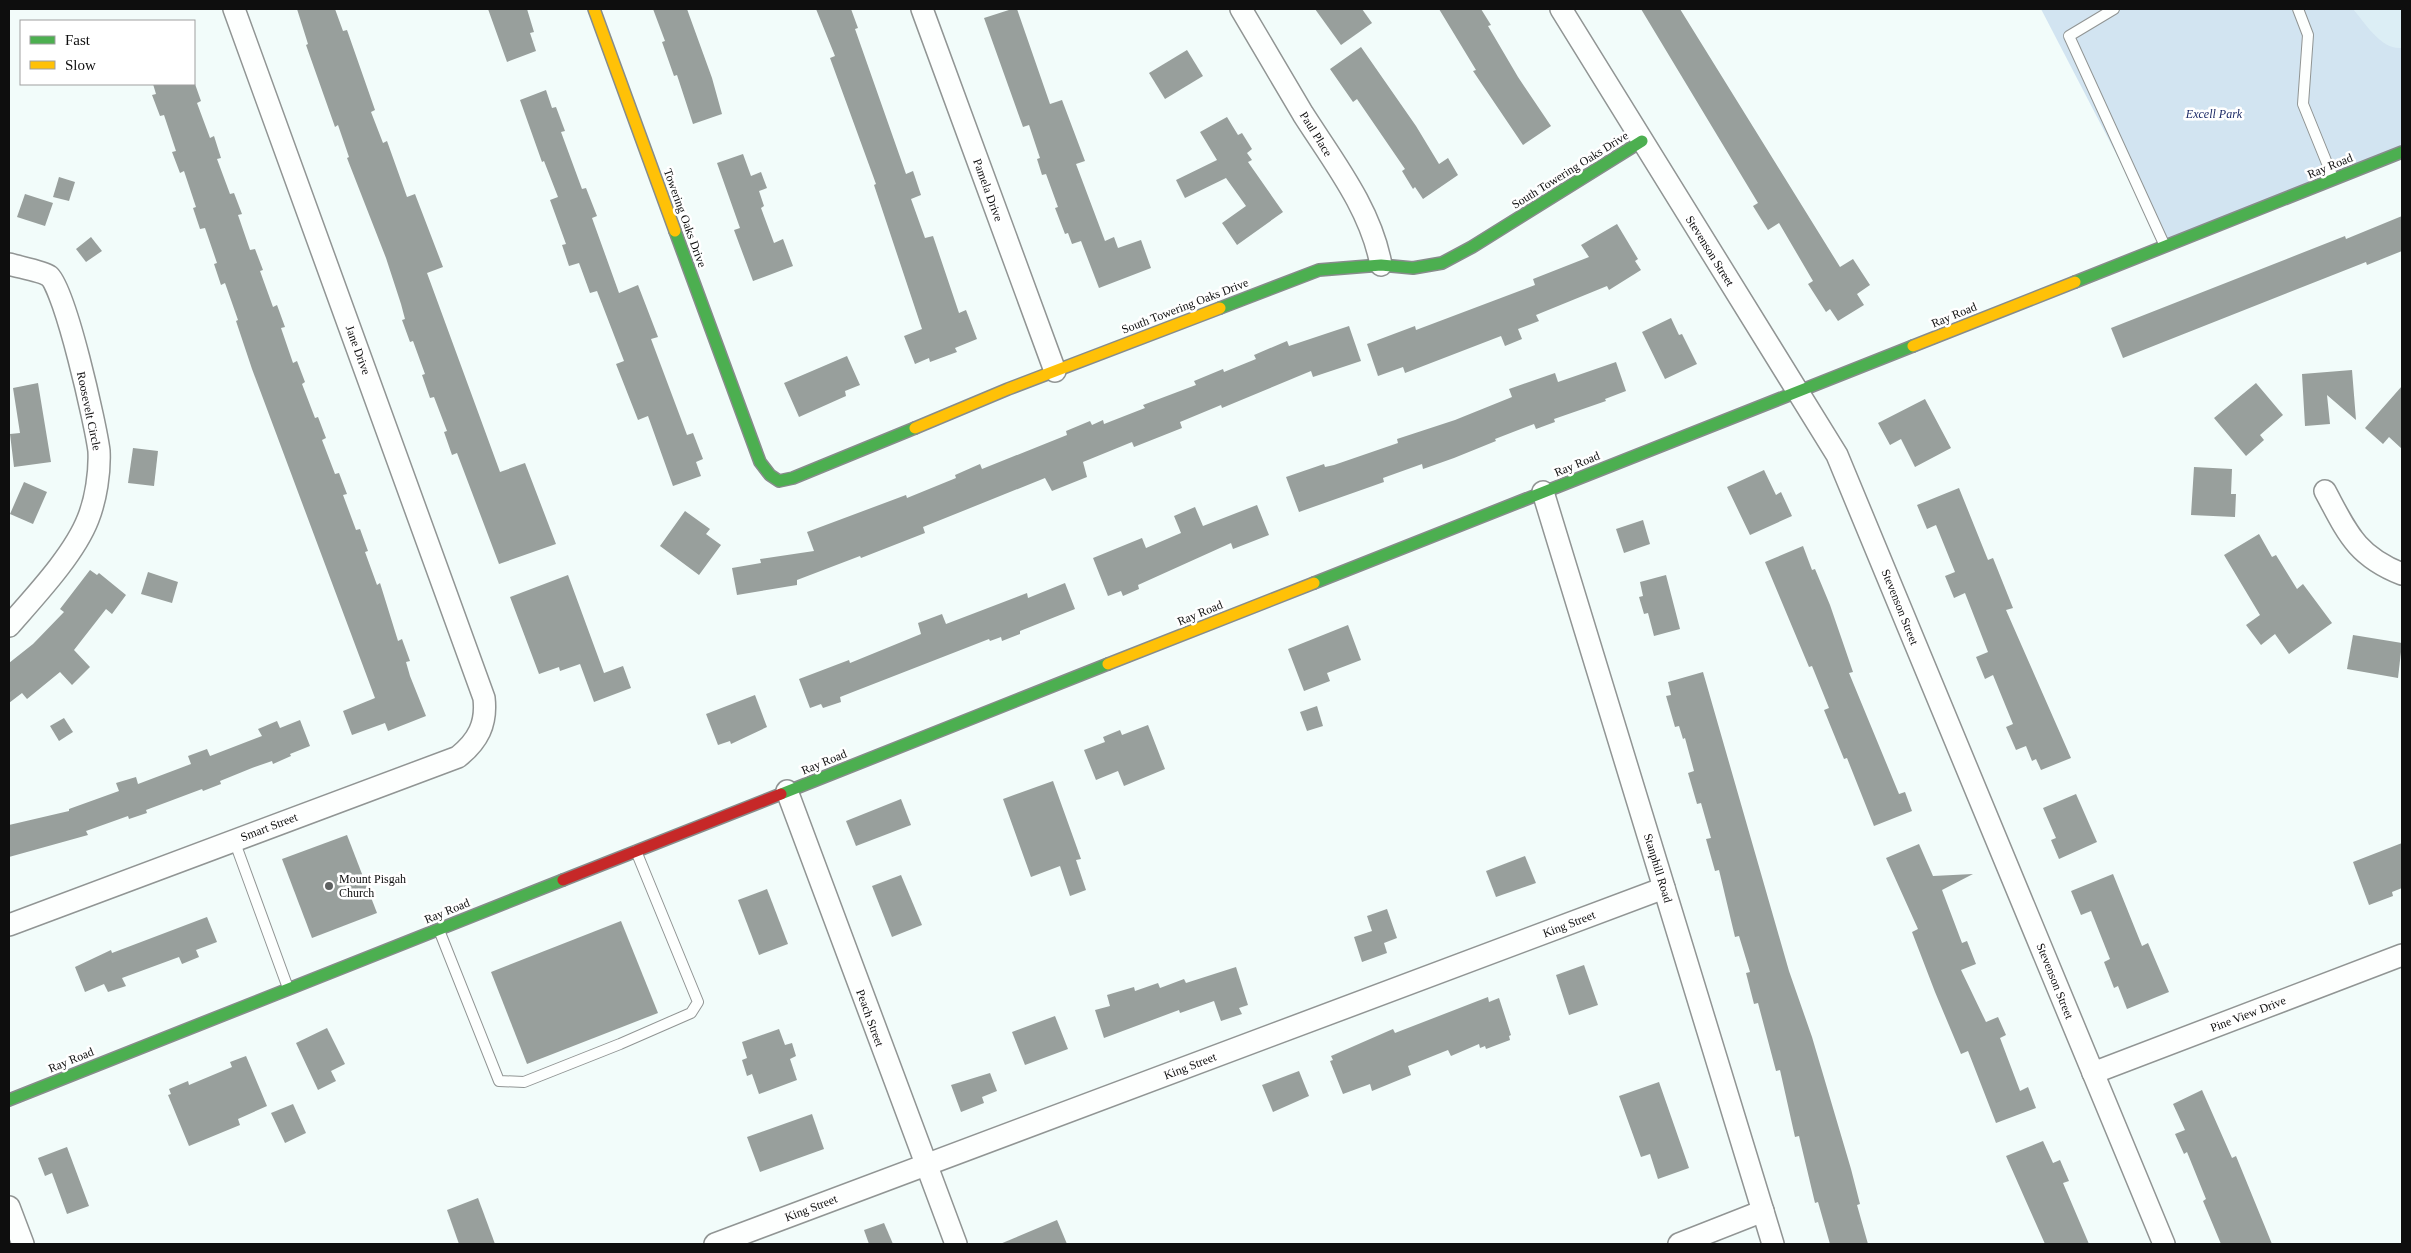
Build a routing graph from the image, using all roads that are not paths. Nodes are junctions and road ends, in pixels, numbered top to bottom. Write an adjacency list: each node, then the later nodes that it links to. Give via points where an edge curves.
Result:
1 (234, 9): 21 (street, Jane Drive)
2 (594, 9): 16 (street, Towering Oaks Drive)
3 (922, 9): 14 (street, Pamela Drive)
4 (1241, 9): 13 (street, Paul Place, via 1354,195 1370,225)
5 (1561, 9): 8 (street, Stevenson Street)
6 (2114, 9): 11 (lane, via 2069,36)
7 (2298, 9): 10 (lane, via 2308,35 2303,104)
8 (1642, 141): 13 (street, South Towering Oaks Drive, via 1442,263 1413,268); 15 (street, Stevenson Street)
9 (2402, 152): 10 (street, Ray Road)
10 (2333, 179): 11 (street, Ray Road)
11 (2164, 246): 15 (street, Ray Road)
12 (9, 264): 20 (street, Roosevelt Circle, via 49,276 58,290 77,354 99,452 98,481 88,519 75,543)
13 (1381, 265): 14 (street, South Towering Oaks Drive, via 1319,270)
14 (1054, 371): 16 (street, South Towering Oaks Drive, via 793,478 779,481 770,475 760,462)
15 (1797, 392): 18 (street, Ray Road); 30 (street, Stevenson Street, via 1837,455)
16 (750, 437)
17 (2325, 491): 19 (street, via 2349,536 2364,553)
18 (1543, 492): 22 (street, Ray Road); 25 (street, Stanphill Road)
19 (2402, 574)
20 (9, 626)
21 (481, 690): 23 (street, Smart Street, via 486,711 482,729 473,745 458,757)
22 (787, 791): 24 (street, Ray Road); 32 (street, Peach Street)
23 (234, 840): 26 (street, Smart Street); 29 (lane)
24 (636, 851): 27 (street, Ray Road); 27 (lane, via 698,1002 691,1013 524,1082 499,1081)
25 (1664, 888): 32 (street, King Street); 34 (street, Stanphill Road)
26 (9, 925)
27 (438, 929): 29 (street, Ray Road)
28 (2402, 955): 30 (street, Pine View Drive)
29 (289, 989): 31 (street, Ray Road)
30 (2093, 1073): 40 (street, Stevenson Street)
31 (9, 1100)
32 (926, 1165): 36 (street, King Street); 37 (street, Peach Street)
33 (9, 1207): 35 (street)
34 (1763, 1211): 38 (street); 39 (street, Stanphill Road)
35 (23, 1244)
36 (715, 1244)
37 (956, 1244)
38 (1679, 1244)
39 (1773, 1244)
40 (2164, 1244)

